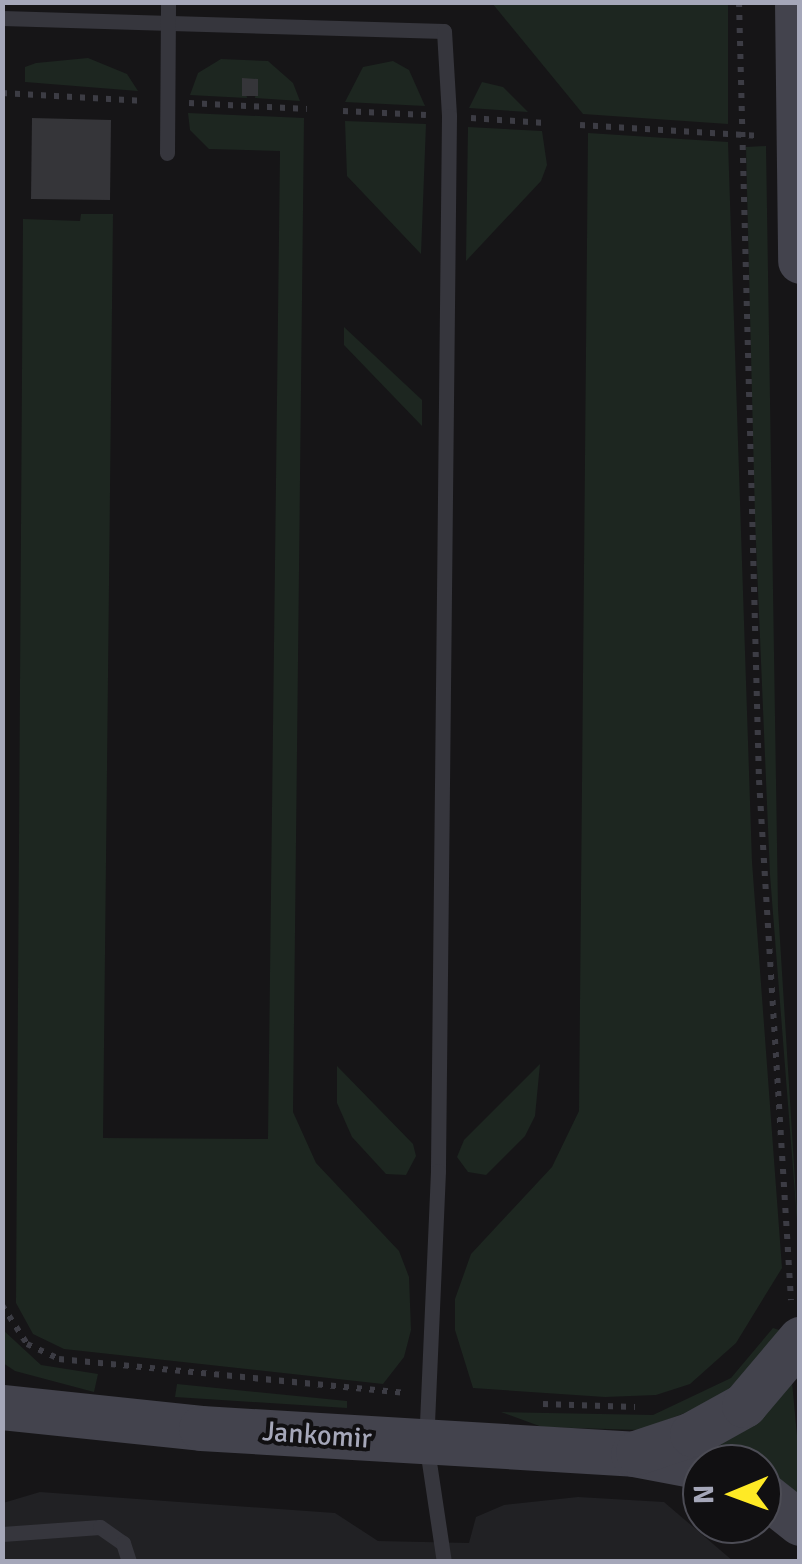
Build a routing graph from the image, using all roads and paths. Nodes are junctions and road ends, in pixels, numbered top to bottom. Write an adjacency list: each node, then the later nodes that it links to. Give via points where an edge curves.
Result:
1 (168, 2): 5 (lane)
2 (739, 2): 15 (path)
3 (797, 2): 18 (street)
4 (2, 18): 5 (lane)
5 (168, 28): 17 (lane); 21 (lane, via 444,30 449,135 439,1133)
6 (2, 93): 7 (path)
7 (146, 101)
8 (188, 103): 9 (path)
9 (307, 109)
10 (342, 110): 11 (path)
11 (432, 116)
12 (465, 118): 13 (path)
13 (545, 122)
14 (580, 124): 15 (path)
15 (738, 135): 16 (path); 19 (path, via 759,780)
16 (777, 136)
17 (167, 154)
18 (800, 261)
19 (795, 1321): 22 (street, via 744,1405 692,1434)
20 (2, 1407): 21 (street, Jankomir)
21 (426, 1442): 22 (street, Jankomir); 26 (lane)
22 (633, 1454): 23 (street)
23 (682, 1464)
24 (2, 1534): 25 (lane, via 100,1527 123,1543)
25 (130, 1562)
26 (444, 1562)

